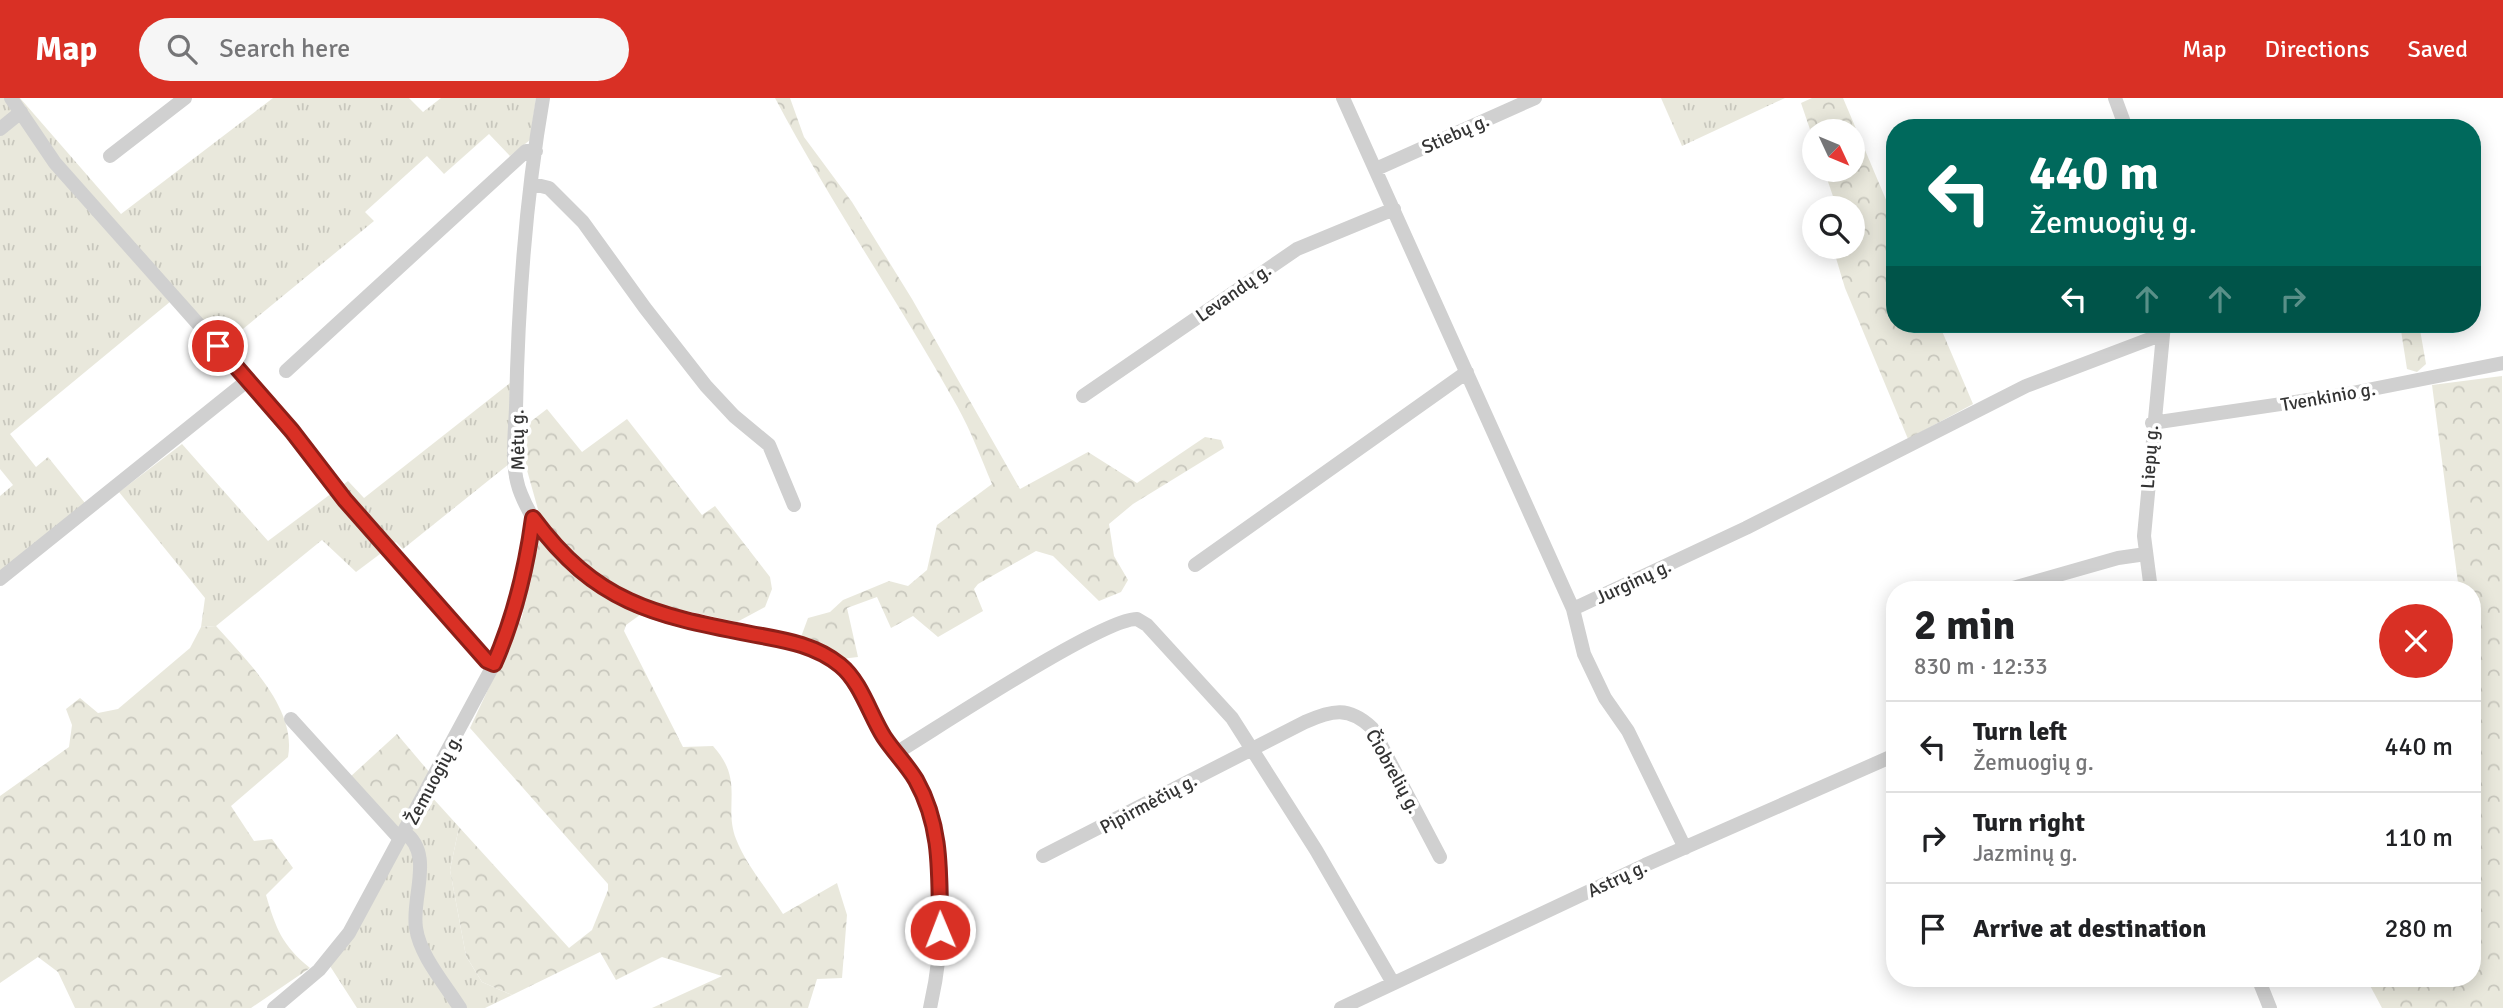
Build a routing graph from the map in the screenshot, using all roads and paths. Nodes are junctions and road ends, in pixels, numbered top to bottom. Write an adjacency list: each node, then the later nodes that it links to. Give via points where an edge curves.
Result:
1 (11, 98): 7 (street)
2 (185, 98): 11 (street)
3 (543, 98): 10 (street, Mėtų g.)
4 (1343, 98): 12 (street, Jurginų g.)
5 (1535, 98): 12 (street, Stiebų g.)
6 (2115, 98): 8 (street)
7 (20, 112): 9 (street); 20 (street, via 55,163)
8 (2123, 119)
9 (0, 129)
10 (536, 150): 13 (street, Mėtų g.); 18 (street, via 526,152)
11 (110, 156)
12 (1376, 169): 14 (street, Jurginų g.)
13 (533, 184): 23 (street, via 549,188 583,222 706,386 769,445); 24 (street, Mėtų g., via 518,348 515,460 520,491)
14 (1394, 209): 19 (street, Jurginų g.); 21 (street, Levandų g., via 1297,249)
15 (2153, 333): 30 (street, Jurginų g., via 2026,386 1746,528)
16 (2163, 333): 22 (street, Liepų g.)
17 (2503, 363): 22 (street, Tvenkinio g., via 2342,395)
18 (286, 371)
19 (1467, 372): 26 (street); 30 (street, Jurginų g.)
20 (248, 380): 27 (street); 31 (street, via 345,500)
21 (1083, 396)
22 (2152, 423): 25 (street, Liepų g.)
23 (794, 505)
24 (533, 518): 31 (street, Žemuogių g., via 517,607); 34 (street, Mėtų g., via 580,571 628,601 657,614 800,644 827,655 852,677)
25 (2146, 554): 28 (street); 29 (street, Liepų g.)
26 (1195, 565)
27 (0, 579)
28 (2038, 581)
29 (2150, 581)
30 (1573, 609): 37 (street, via 1584,654)
31 (494, 664): 36 (street, Žemuogių g.)
32 (290, 719): 36 (street)
33 (1252, 748): 34 (street, via 1232,718 1147,625 1129,619 1063,652); 38 (street, Pipirmėčių g.); 39 (street, Čiobrelių g., via 1329,711 1358,716 1372,729); 40 (street)
34 (896, 753): 44 (street, Mėtų g., via 923,794 941,859 940,957)
35 (1886, 758): 37 (street, Astrų g.)
36 (402, 836): 42 (street, Žemuogių g., via 337,952); 43 (street, via 413,838 420,858 415,927 420,944)
37 (1685, 848): 40 (street, Astrų g.)
38 (1042, 856)
39 (1440, 858)
40 (1393, 983): 45 (street, Astrų g.)
41 (2262, 987): 46 (street)
42 (274, 1008)
43 (460, 1008)
44 (930, 1008)
45 (1341, 1008)
46 (2270, 1008)

